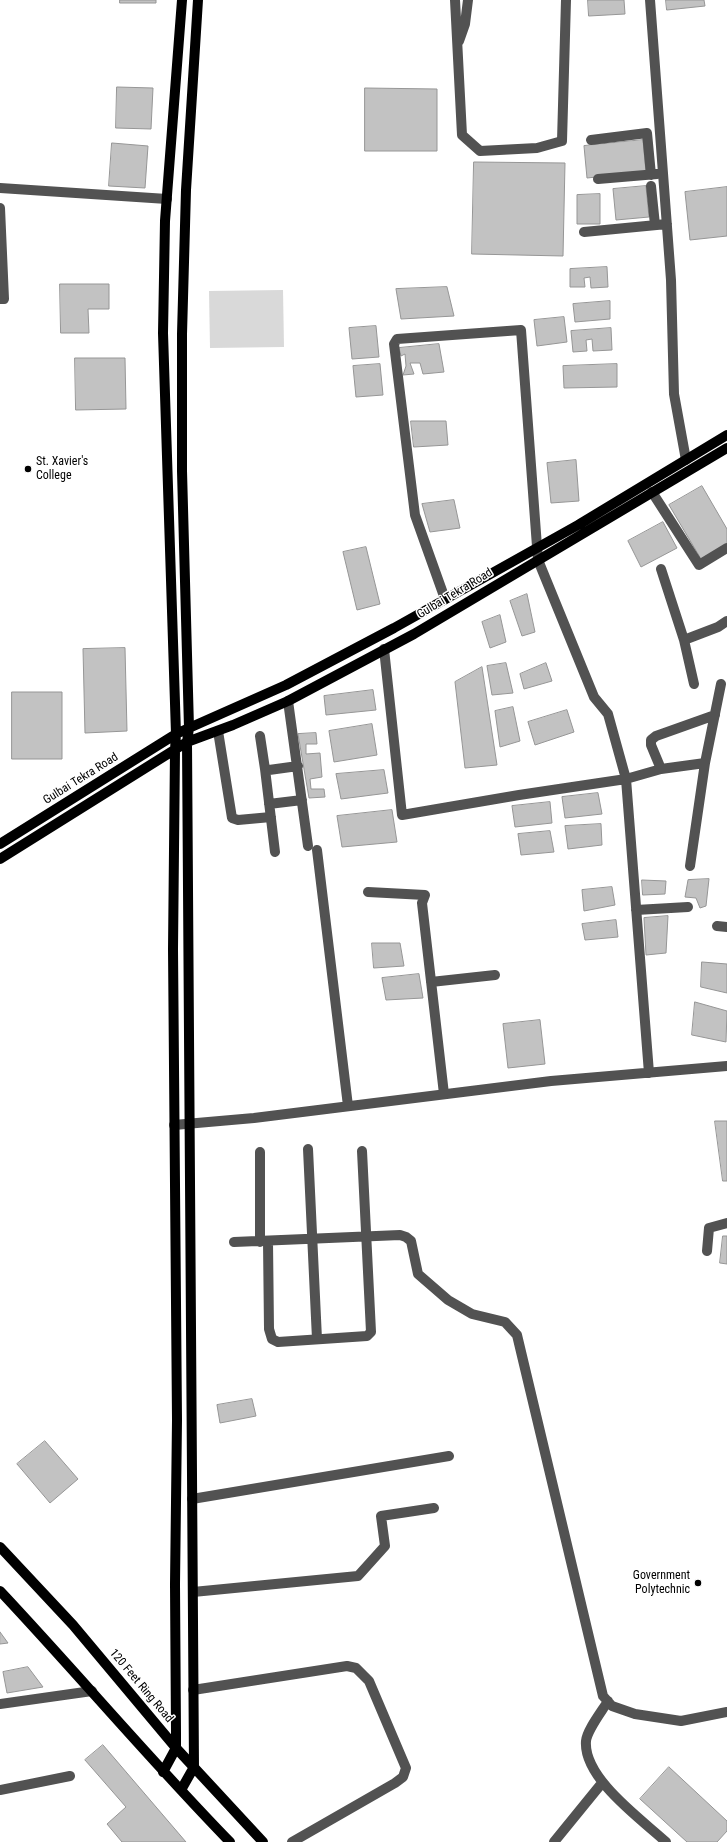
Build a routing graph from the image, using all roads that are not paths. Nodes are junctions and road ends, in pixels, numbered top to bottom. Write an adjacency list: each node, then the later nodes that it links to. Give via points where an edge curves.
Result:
1 (182, 0): 16 (main road)
2 (198, 0): 38 (main road, via 186,190 182,334 182,471)
3 (456, 0): 7 (street)
4 (468, 0): 7 (street, via 465,24)
5 (566, 0): 7 (street, via 562,141 537,148 480,151 466,139 462,135)
6 (650, 0): 8 (street)
7 (457, 48)
8 (660, 132): 9 (street); 11 (street)
9 (647, 133): 10 (street); 12 (street)
10 (590, 140)
11 (663, 174): 12 (street); 18 (street)
12 (650, 175): 13 (street)
13 (598, 179)
14 (651, 186): 19 (street)
15 (0, 188): 16 (street)
16 (167, 199): 40 (main road, via 163,334)
17 (0, 208): 21 (street, via 4,299)
18 (667, 224): 19 (street); 24 (street, via 674,394)
19 (654, 225): 20 (street)
20 (584, 232)
21 (0, 300)
22 (727, 435): 24 (main road, Gulbai Tekra Road)
23 (727, 448): 25 (main road, Gulbai Tekra Road)
24 (686, 460): 26 (main road, Gulbai Tekra Road, via 578,525)
25 (652, 492): 27 (street, via 699,565); 28 (main road, Gulbai Tekra Road)
26 (537, 546): 28 (street); 30 (main road, Gulbai Tekra Road); 30 (street, via 521,330 397,339 394,344 415,515)
27 (727, 548)
28 (538, 560): 33 (main road, Gulbai Tekra Road, via 414,634); 48 (street, via 594,697 608,714)
29 (660, 569): 32 (street)
30 (445, 599): 38 (main road, Gulbai Tekra Road, via 286,685)
31 (727, 621): 32 (street)
32 (684, 640): 34 (street)
33 (384, 649): 36 (main road, Gulbai Tekra Road); 48 (street, via 402,816)
34 (694, 684)
35 (721, 684): 37 (street)
36 (288, 700): 39 (main road, Gulbai Tekra Road); 45 (street)
37 (715, 715): 44 (street); 47 (street, via 651,740)
38 (189, 728): 40 (main road, Gulbai Tekra Road); 42 (main road)
39 (218, 731): 42 (main road, Gulbai Tekra Road); 51 (street, via 232,818 238,820)
40 (176, 734): 43 (main road); 52 (main road, Gulbai Tekra Road)
41 (260, 736): 46 (street)
42 (187, 742): 43 (main road, Gulbai Tekra Road); 65 (main road)
43 (175, 750): 54 (main road); 66 (main road)
44 (706, 763): 47 (street); 55 (street)
45 (298, 766): 46 (street); 49 (street)
46 (265, 769): 50 (street)
47 (661, 769): 48 (street)
48 (626, 779): 58 (street)
49 (302, 800): 50 (street); 64 (street, via 312,848)
50 (269, 804): 51 (street)
51 (271, 817): 53 (street)
52 (0, 844)
53 (275, 852)
54 (0, 859)
55 (690, 866)
56 (368, 892): 60 (street, via 425,895 422,903)
57 (688, 907): 58 (street)
58 (636, 910): 62 (street)
59 (494, 975): 60 (street)
60 (431, 982): 63 (street)
61 (727, 1066): 62 (street)
62 (649, 1073): 63 (street, via 551,1081)
63 (444, 1094): 64 (street)
64 (348, 1106): 65 (street)
65 (190, 1124): 66 (street); 78 (main road)
66 (174, 1125): 88 (main road, via 177,1412)
67 (308, 1149): 72 (street)
68 (260, 1152): 74 (street)
69 (362, 1152): 71 (street)
70 (727, 1223): 75 (street, via 709,1228)
71 (368, 1237): 72 (street); 76 (street, via 371,1332 367,1336); 85 (street, via 406,1237 411,1242 418,1274 448,1300 472,1314 505,1322 517,1335 599,1681 603,1696)
72 (312, 1240): 74 (street); 76 (street)
73 (234, 1242): 74 (street)
74 (264, 1242): 76 (street, via 269,1329 272,1339 278,1342)
75 (707, 1251)
76 (317, 1339)
77 (450, 1456): 78 (street)
78 (192, 1499): 82 (main road)
79 (434, 1508): 82 (street, via 381,1516 385,1546 358,1576)
80 (0, 1547): 88 (main road, 120 Feet Ring Road, via 73,1625)
81 (0, 1591): 84 (main road)
82 (193, 1592): 83 (main road)
83 (193, 1690): 89 (main road); 97 (street, via 347,1666 356,1668 369,1681 406,1768 403,1776)
84 (92, 1691): 86 (street); 90 (main road)
85 (608, 1701): 87 (street, via 612,1706 635,1714 681,1721); 92 (street, via 586,1740 593,1769)
86 (0, 1704)
87 (727, 1712)
88 (176, 1748): 89 (main road, 120 Feet Ring Road); 90 (main road)
89 (194, 1767): 94 (main road); 96 (main road, 120 Feet Ring Road)
90 (163, 1772): 94 (main road)
91 (70, 1776): 93 (street)
92 (602, 1783): 98 (street); 99 (street)
93 (0, 1790)
94 (181, 1790): 95 (main road)
95 (230, 1842)
96 (263, 1842)
97 (292, 1842)
98 (554, 1842)
99 (666, 1842)

